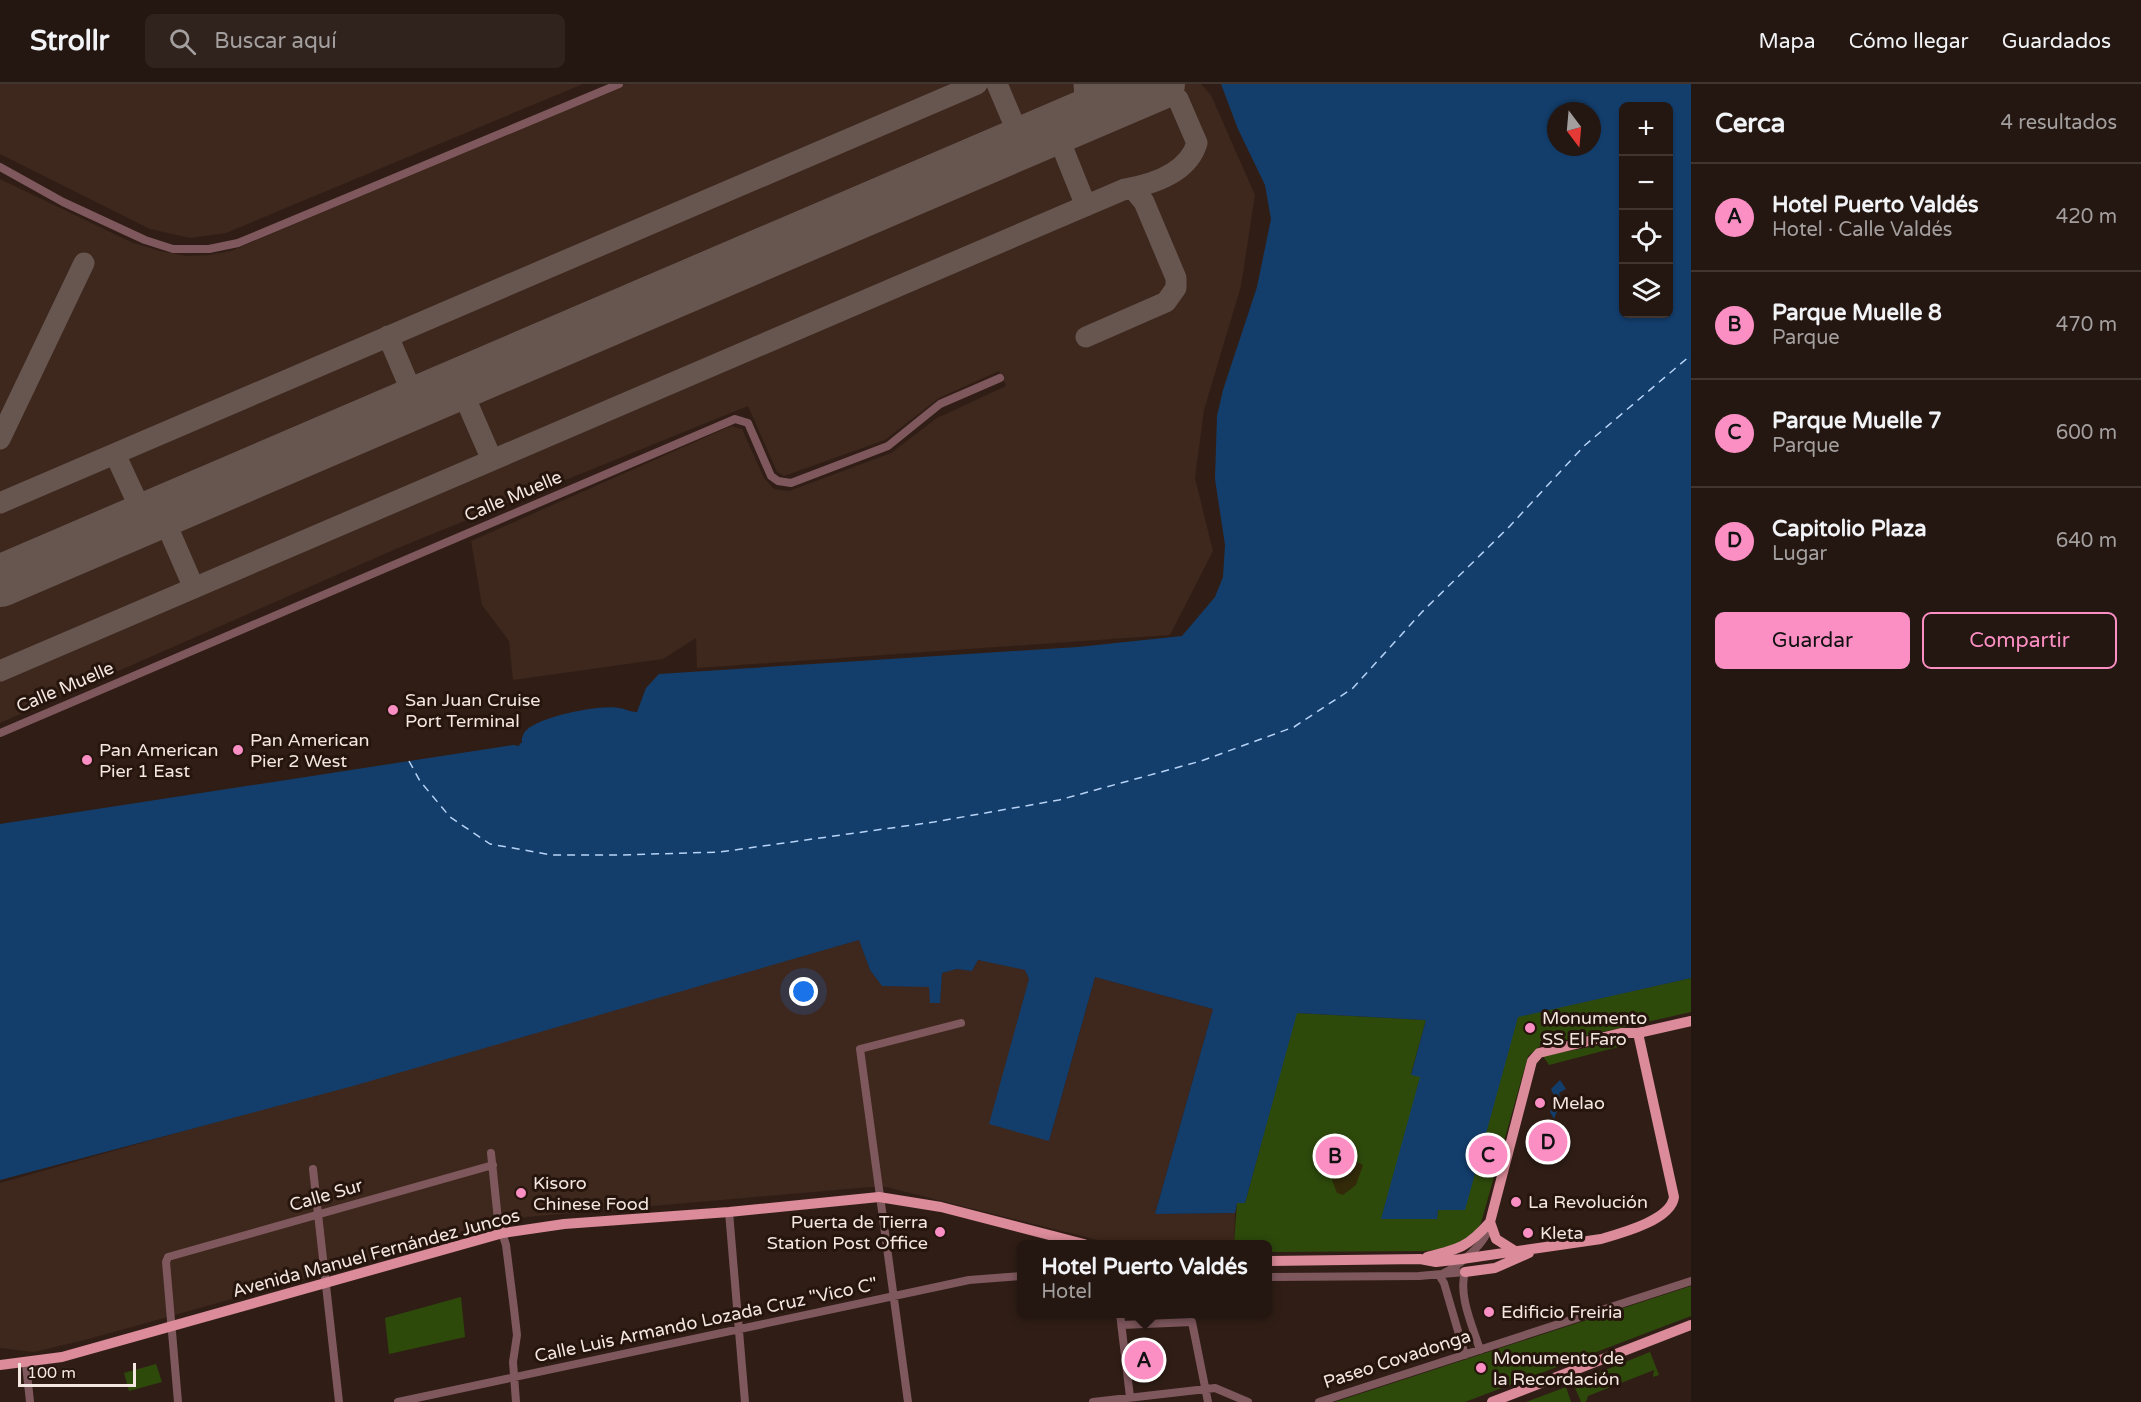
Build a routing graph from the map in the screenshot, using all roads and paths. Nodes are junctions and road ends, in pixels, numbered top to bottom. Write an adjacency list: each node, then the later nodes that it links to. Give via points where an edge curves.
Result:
1 (619, 84): 2 (street, via 238,243 209,249 173,249 145,240)
2 (0, 167)
3 (1000, 378): 4 (street, Calle Muelle, via 940,404 888,446 791,483 771,476 748,423 735,419)
4 (0, 733)
5 (1691, 1021): 7 (main road)
6 (961, 1023): 11 (street, via 860,1049)
7 (1638, 1033): 14 (main road, via 1625,1032 1553,1048 1539,1053 1532,1061); 17 (main road, via 1673,1204 1652,1220 1622,1233)
8 (491, 1154): 9 (street)
9 (493, 1165): 13 (street, Calle Sur); 15 (street, via 498,1220)
10 (313, 1169): 13 (street)
11 (879, 1197): 12 (main road, Avenida Manuel Fernández Juncos); 16 (main road, Avenida Manuel Fernández Juncos, via 941,1208); 28 (street)
12 (729, 1212): 15 (main road, Avenida Manuel Fernández Juncos, via 564,1224); 33 (street)
13 (319, 1214): 27 (street); 32 (street, Calle Sur, via 168,1257)
14 (1490, 1222): 18 (main road, via 1496,1239); 19 (main road, via 1459,1250); 20 (street, via 1486,1235)
15 (503, 1233): 27 (main road, Avenida Manuel Fernández Juncos); 38 (street, via 517,1335)
16 (1065, 1240)
17 (1543, 1247): 18 (main road); 22 (main road, via 1495,1268)
18 (1515, 1251): 20 (main road)
19 (1420, 1259): 20 (main road); 21 (main road)
20 (1462, 1259): 24 (street)
21 (1272, 1261)
22 (1465, 1272): 24 (street); 34 (street, via 1464,1297)
23 (1017, 1275): 28 (street, Calle Luis Armando Lozada Cruz "Vico C", via 969,1280)
24 (1439, 1275): 25 (street); 35 (street)
25 (1272, 1277)
26 (1691, 1281): 34 (street, Paseo Covadonga)
27 (326, 1284): 32 (main road, Avenida Manuel Fernández Juncos); 43 (street)
28 (892, 1296): 33 (street, Calle Luis Armando Lozada Cruz "Vico C"); 47 (street)
29 (1121, 1318): 30 (street)
30 (1122, 1325): 39 (street, via 1192,1322); 40 (street)
31 (1691, 1325): 52 (main road)
32 (170, 1327): 36 (main road, Avenida Manuel Fernández Juncos); 42 (street)
33 (739, 1327): 38 (street, Calle Luis Armando Lozada Cruz "Vico C"); 46 (street)
34 (1480, 1350): 35 (street, Paseo Covadonga)
35 (1465, 1355): 51 (street, Paseo Covadonga)
36 (26, 1364): 37 (main road, Avenida Manuel Fernández Juncos); 41 (street)
37 (0, 1365)
38 (513, 1379): 44 (street, Calle Luis Armando Lozada Cruz "Vico C"); 45 (street)
39 (1205, 1389): 40 (street); 49 (street); 50 (street, via 1223,1390)
40 (1130, 1397): 48 (street)
41 (30, 1402)
42 (178, 1402)
43 (339, 1402)
44 (398, 1402)
45 (516, 1402)
46 (745, 1402)
47 (908, 1402)
48 (1093, 1402)
49 (1208, 1402)
50 (1248, 1402)
51 (1319, 1402)
52 (1492, 1402)

